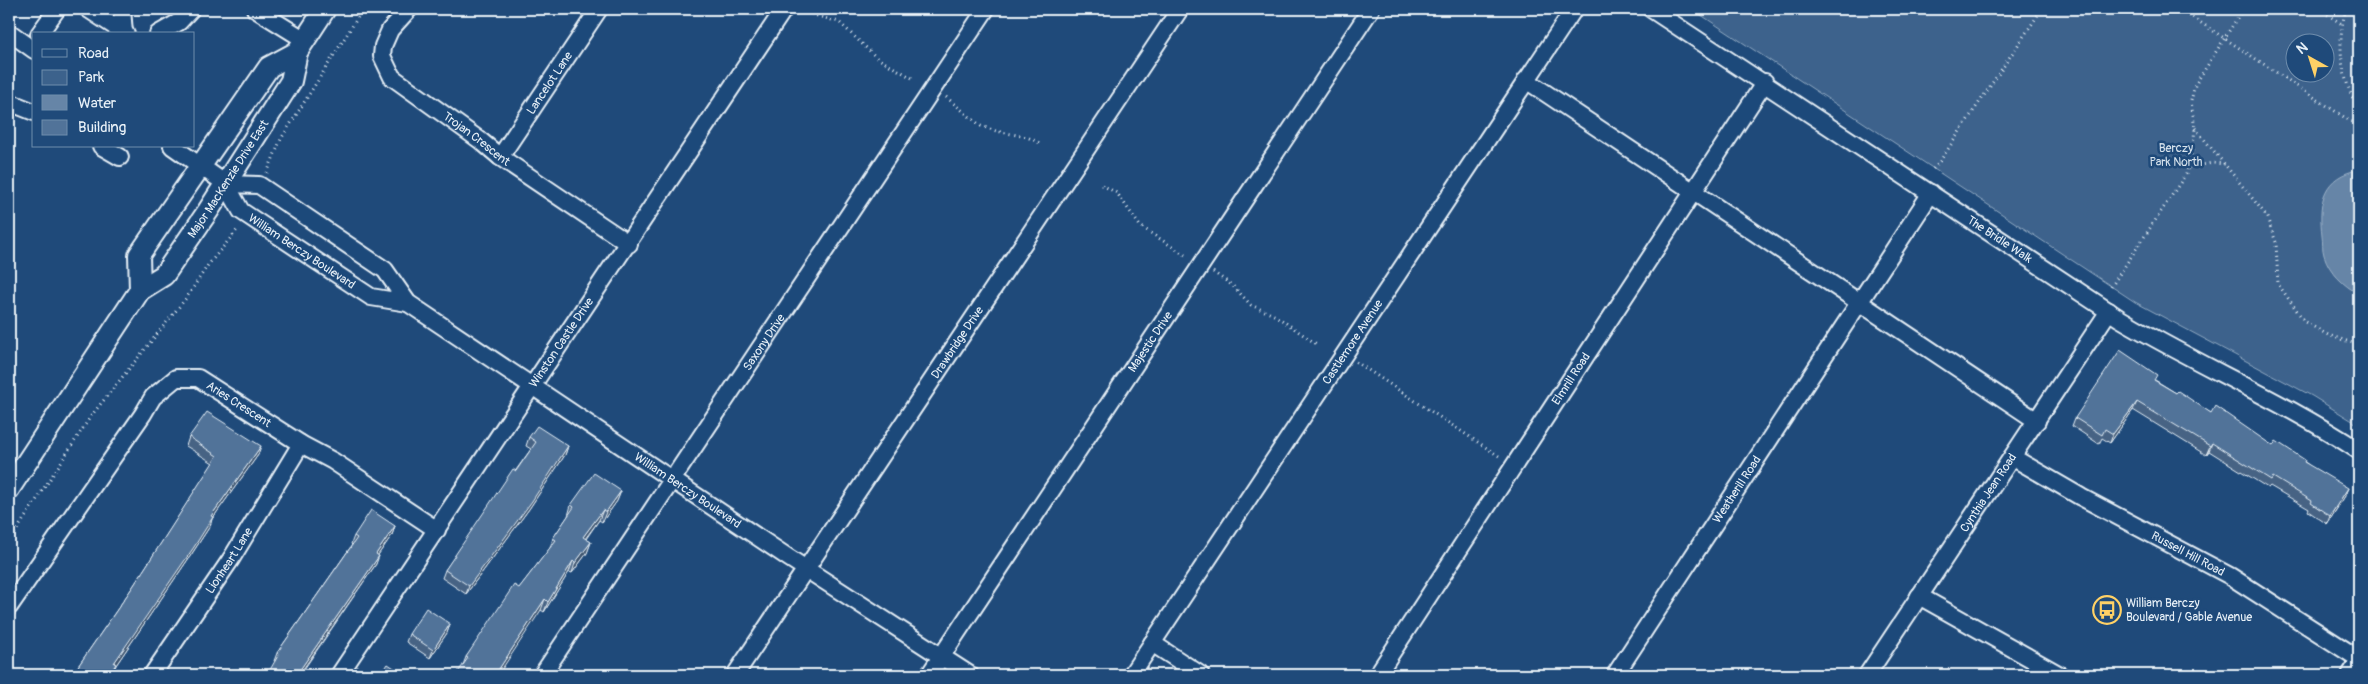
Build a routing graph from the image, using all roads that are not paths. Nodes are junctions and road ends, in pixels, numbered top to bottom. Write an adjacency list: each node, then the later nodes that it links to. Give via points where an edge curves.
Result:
1 (57, 9): 17 (street)
2 (88, 9): 18 (street)
3 (122, 9): 19 (street)
4 (191, 9): 15 (street)
5 (255, 9): 22 (street)
6 (326, 9): 22 (main road, Major MacKenzie Drive East)
7 (409, 9): 30 (street, Trojan Crescent, via 390,30 383,46 382,56 392,77)
8 (599, 9): 30 (street, Lancelot Lane)
9 (784, 9): 35 (street, Winston Castle Drive)
10 (986, 9): 45 (street, Saxony Drive)
11 (1180, 9): 48 (street, Drawbridge Drive)
12 (1370, 9): 52 (street, Majestic Drive)
13 (1574, 9): 23 (street, Castlemore Avenue)
14 (1651, 9): 24 (street, The Bridle Walk)
15 (178, 16): 20 (street)
16 (9, 32): 21 (street)
17 (40, 32)
18 (122, 32)
19 (125, 32)
20 (160, 32)
21 (32, 46)
22 (301, 46): 31 (main road, Major MacKenzie Drive East, via 269,67); 32 (main road, Major MacKenzie Drive East, via 291,81)
23 (1526, 80): 33 (street); 51 (street, Castlemore Avenue)
24 (1765, 82): 33 (street, Elmrill Road); 34 (street, The Bridle Walk)
25 (9, 102): 26 (street)
26 (32, 111)
27 (104, 148): 29 (street)
28 (175, 148): 31 (street)
29 (120, 157)
30 (500, 157): 35 (street, Trojan Crescent)
31 (201, 166): 32 (street); 36 (main road, Major MacKenzie Drive East, via 139,255)
32 (226, 184): 36 (main road, Major MacKenzie Drive East, via 164,275); 37 (street, William Berczy Boulevard, via 241,211 371,297); 37 (street, William Berczy Boulevard, via 259,185 385,270)
33 (1693, 193): 38 (street); 62 (street, Elmrill Road)
34 (1931, 193): 38 (street); 39 (street, The Bridle Walk)
35 (629, 244): 40 (street, Winston Castle Drive)
36 (140, 290): 46 (main road, Major MacKenzie Drive East)
37 (408, 303): 40 (street, William Berczy Boulevard)
38 (1859, 303): 41 (street); 63 (street, Weatherill Road)
39 (2109, 311): 41 (street, Cynthia Jean Road); 43 (street, The Bridle Walk, via 2165,345 2315,424)
40 (532, 386): 45 (street, William Berczy Boulevard); 47 (street, Winston Castle Drive)
41 (2037, 421): 44 (street, Cynthia Jean Road)
42 (301, 444): 47 (street, Aries Crescent, via 333,461); 50 (street, Aries Crescent, via 198,378 176,378 152,397); 54 (street, Lionheart Lane, via 231,559)
43 (2359, 452)
44 (2012, 457): 49 (street, Cynthia Jean Road); 53 (street, Russell Hill Road, via 2230,576)
45 (672, 480): 48 (street, William Berczy Boulevard); 56 (street, Saxony Drive)
46 (9, 489)
47 (437, 530): 55 (street, Winston Castle Drive)
48 (807, 569): 52 (street, William Berczy Boulevard); 57 (street, Drawbridge Drive)
49 (1919, 596): 64 (street, Cynthia Jean Road); 65 (street)
50 (9, 607)
51 (1152, 643): 60 (street, Castlemore Avenue); 61 (street)
52 (942, 656): 58 (street, Majestic Drive); 59 (street, William Berczy Boulevard)
53 (2359, 660): 66 (street)
54 (152, 675)
55 (339, 675)
56 (542, 675)
57 (735, 675)
58 (929, 675)
59 (970, 675)
60 (1131, 675)
61 (1201, 675)
62 (1377, 675)
63 (1615, 675)
64 (1867, 675)
65 (2060, 675)
66 (2350, 675)

